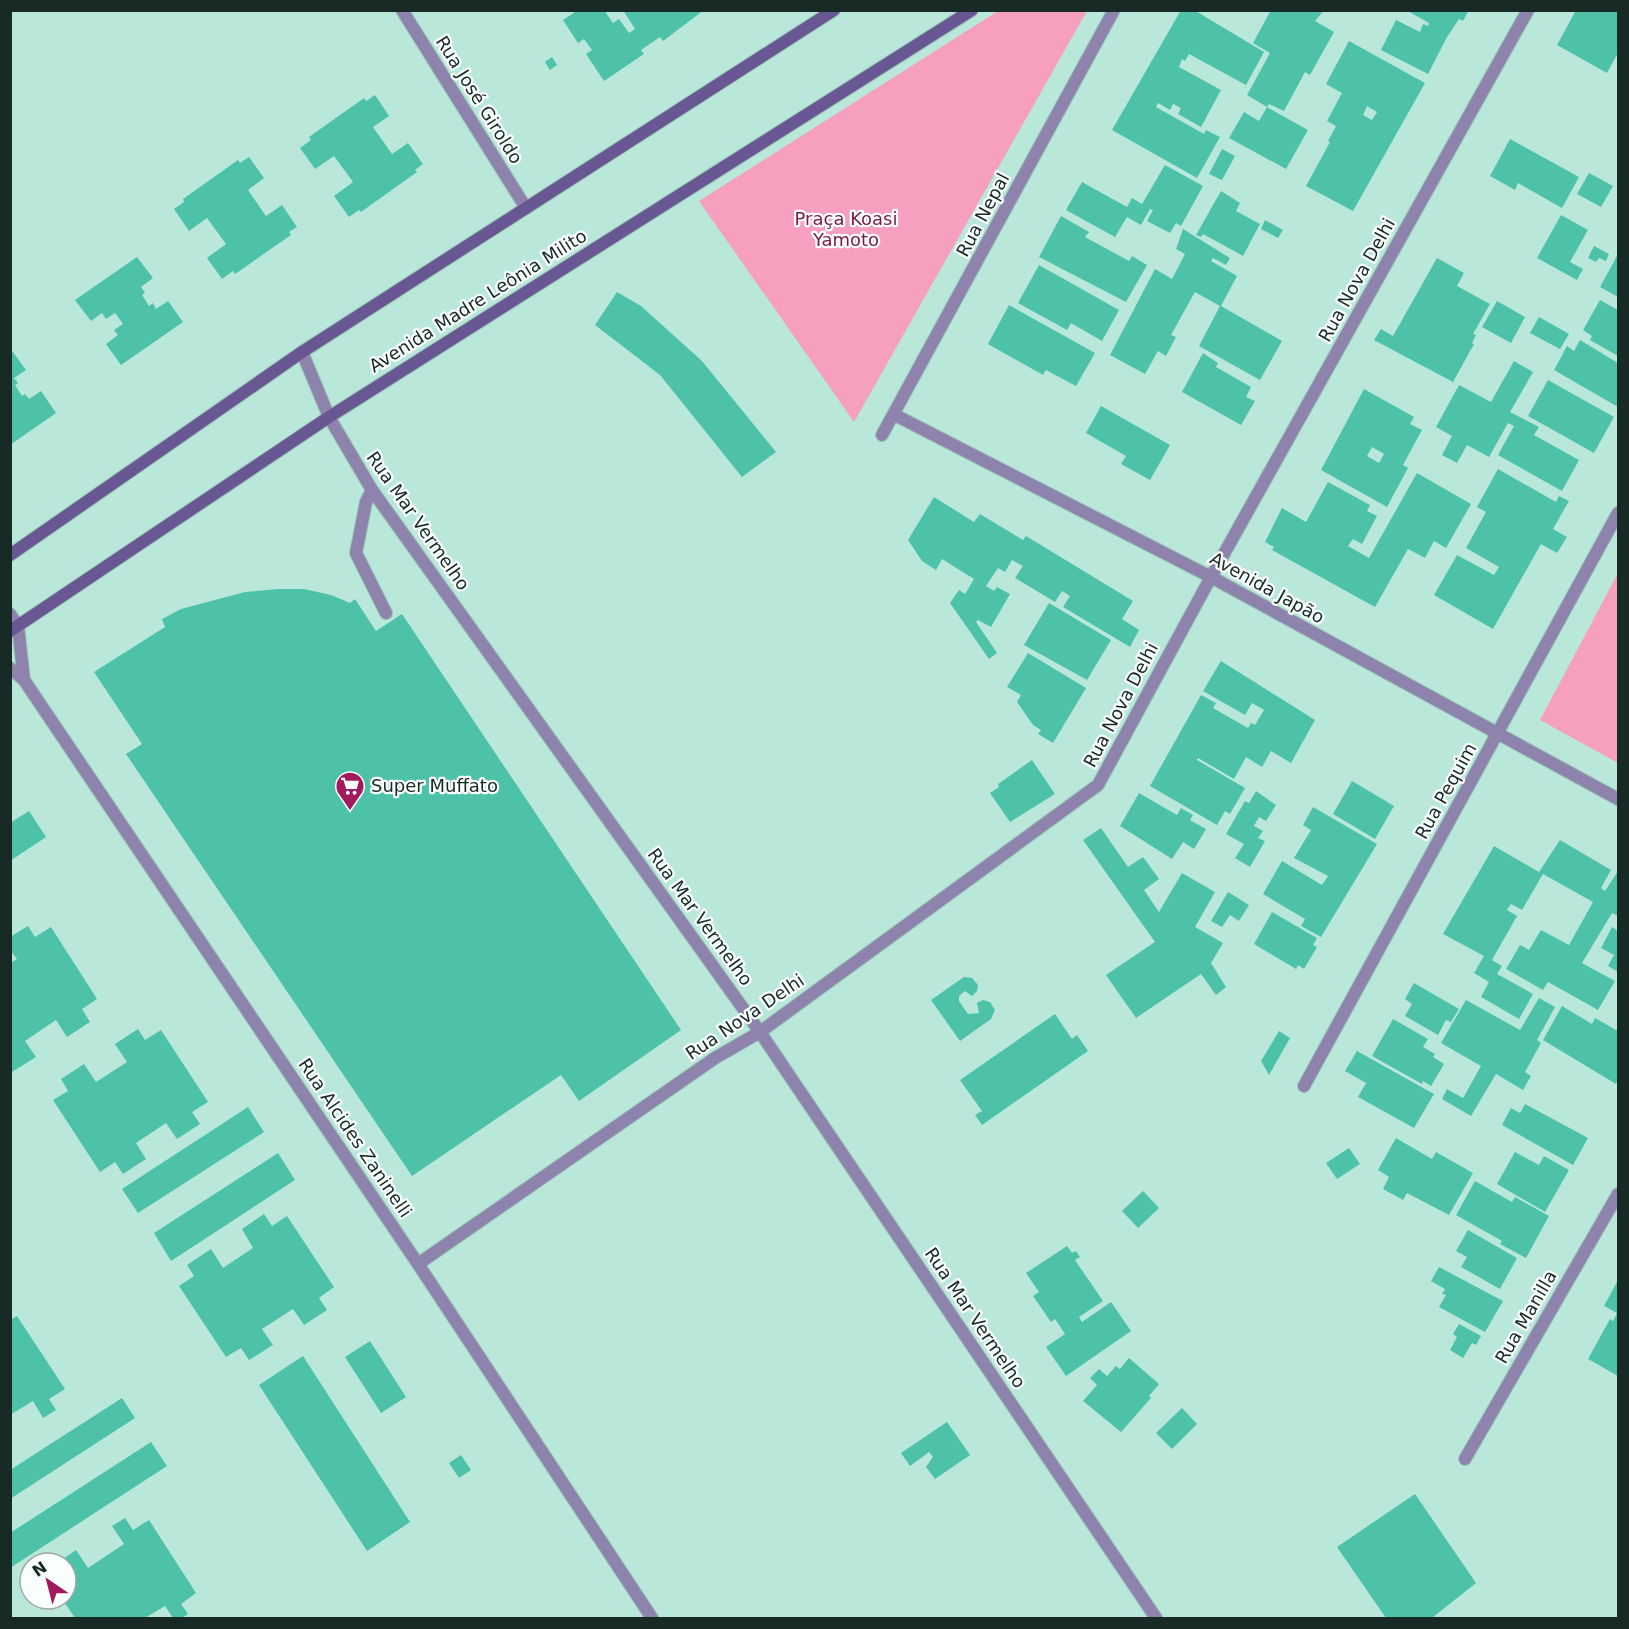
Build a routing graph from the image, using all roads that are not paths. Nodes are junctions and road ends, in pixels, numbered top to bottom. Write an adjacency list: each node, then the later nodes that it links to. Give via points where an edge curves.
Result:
1 (402, 10): 6 (street, Rua José Giroldo)
2 (834, 10): 6 (main road)
3 (972, 10): 9 (main road, Avenida Madre Leônia Milito)
4 (1114, 10): 8 (street, Rua Nepal)
5 (1528, 10): 14 (street, Rua Nova Delhi)
6 (526, 208): 7 (main road)
7 (302, 352): 9 (street, Rua Mar Vermelho); 13 (main road)
8 (895, 415): 10 (street, Rua Nepal); 14 (street, Avenida Japão)
9 (329, 417): 11 (street, Rua Mar Vermelho); 17 (main road, Avenida Madre Leônia Milito)
10 (882, 435)
11 (372, 490): 16 (street, via 356,553); 22 (street, Rua Mar Vermelho)
12 (1618, 513): 20 (street, Rua Pequim)
13 (10, 555)
14 (1211, 577): 20 (street, Avenida Japão); 22 (street, Rua Nova Delhi, via 1098,785)
15 (10, 614): 17 (street)
16 (386, 614)
17 (14, 629): 19 (street, Rua Alcides Zaninelli)
18 (10, 668): 19 (street, Rua Alcides Zaninelli)
19 (24, 680): 25 (street, Rua Alcides Zaninelli)
20 (1498, 735): 21 (street, Avenida Japão); 23 (street, Rua Pequim)
21 (1618, 800)
22 (760, 1032): 25 (street, Rua Nova Delhi, via 715,1058); 28 (street, Rua Mar Vermelho)
23 (1304, 1086)
24 (1618, 1194): 26 (street, Rua Manilla)
25 (418, 1264): 27 (street, Rua Alcides Zaninelli)
26 (1465, 1459)
27 (652, 1618)
28 (1156, 1618)

